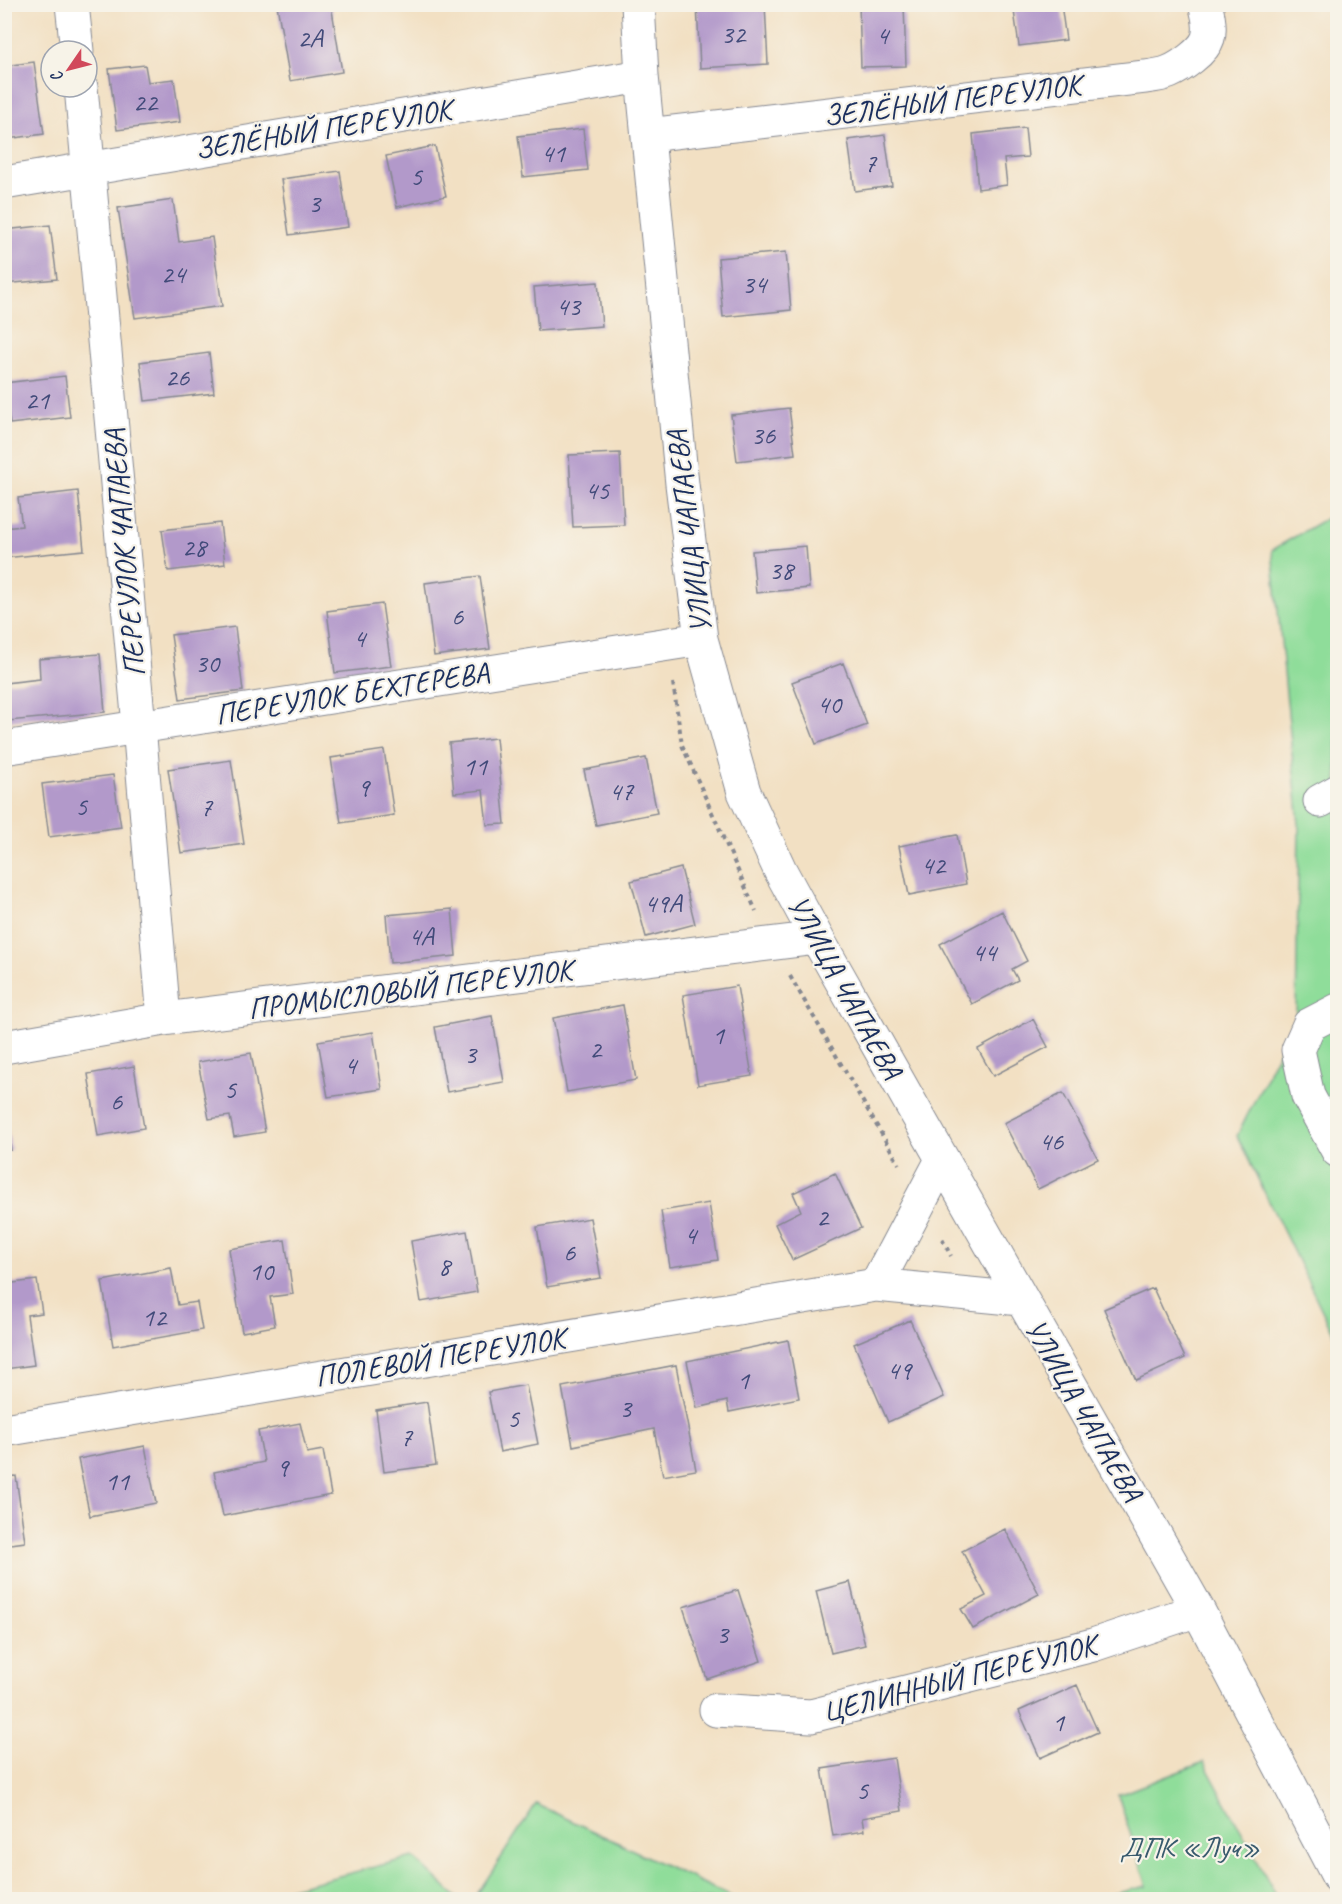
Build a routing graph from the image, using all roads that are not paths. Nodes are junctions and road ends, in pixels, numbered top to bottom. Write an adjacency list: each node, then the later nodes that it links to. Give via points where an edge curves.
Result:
1 (72, 4): 4 (street)
2 (638, 4): 5 (street, УЛИЦА ЧАПАЕВА)
3 (1205, 4): 7 (street, ЗЕЛЁНЫЙ ПЕРЕУЛОК, via 1208,38 1186,62 1168,72)
4 (76, 39)
5 (642, 76): 7 (street, УЛИЦА ЧАПАЕВА); 8 (street, ЗЕЛЁНЫЙ ПЕРЕУЛОК)
6 (82, 99): 8 (street, ПЕРЕУЛОК ЧАПАЕВА)
7 (648, 135): 10 (street, УЛИЦА ЧАПАЕВА)
8 (89, 168): 9 (street, ЗЕЛЁНЫЙ ПЕРЕУЛОК); 11 (street, ПЕРЕУЛОК ЧАПАЕВА)
9 (4, 183)
10 (700, 639): 11 (street, ПЕРЕУЛОК БЕХТЕРЕВА); 13 (street, УЛИЦА ЧАПАЕВА, via 744,792)
11 (139, 726): 12 (street, ПЕРЕУЛОК БЕХТЕРЕВА); 15 (street, ПЕРЕУЛОК ЧАПАЕВА)
12 (4, 748)
13 (817, 938): 15 (street, ПРОМЫСЛОВЫЙ ПЕРЕУЛОК); 18 (street, УЛИЦА ЧАПАЕВА)
14 (1338, 1010): 17 (street, via 1309,1025 1298,1050 1308,1096)
15 (164, 1019): 16 (street, ПРОМЫСЛОВЫЙ ПЕРЕУЛОК)
16 (4, 1047)
17 (1338, 1151)
18 (942, 1160): 19 (street); 20 (street, УЛИЦА ЧАПАЕВА)
19 (876, 1285): 20 (street, ПОЛЕВОЙ ПЕРЕУЛОК); 21 (street, ПОЛЕВОЙ ПЕРЕУЛОК)
20 (1021, 1299): 22 (street, УЛИЦА ЧАПАЕВА)
21 (4, 1430)
22 (1198, 1610): 23 (street, ЦЕЛИННЫЙ ПЕРЕУЛОК, via 1093,1645 812,1716); 24 (street, УЛИЦА ЧАПАЕВА)
23 (716, 1710)
24 (1338, 1876)

